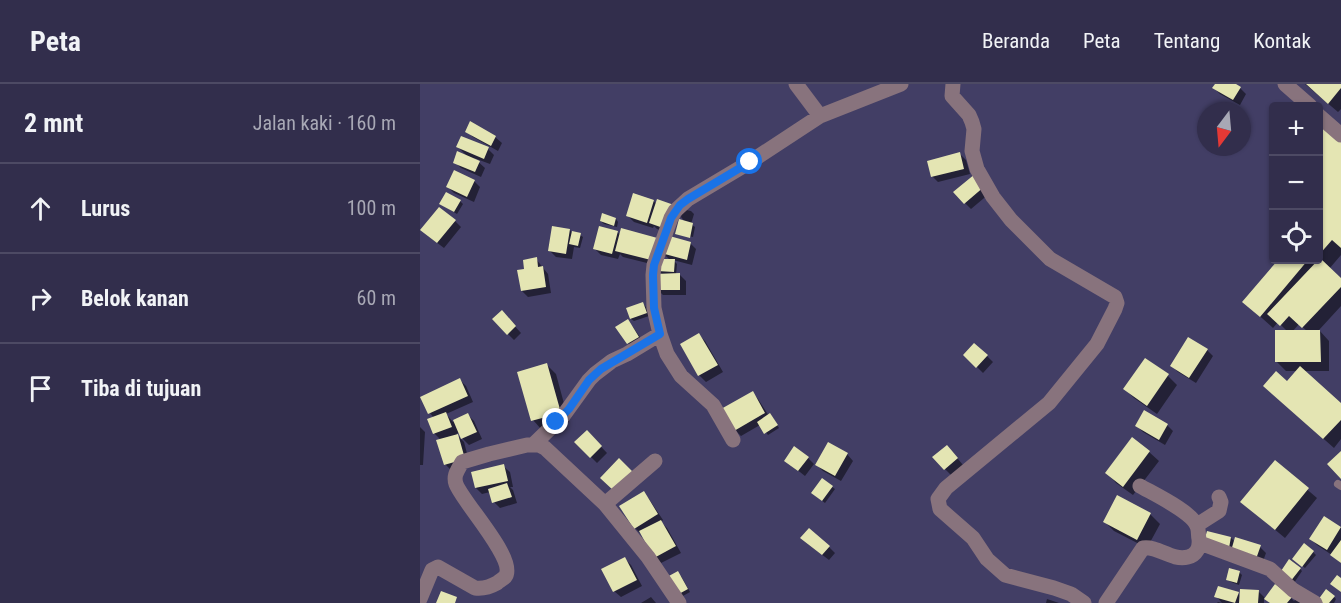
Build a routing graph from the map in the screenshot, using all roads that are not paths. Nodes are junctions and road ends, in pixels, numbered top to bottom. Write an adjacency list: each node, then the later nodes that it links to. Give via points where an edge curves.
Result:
1 (796, 84): 6 (street)
2 (901, 84): 6 (street)
3 (953, 84): 20 (street, via 952,96 969,115 974,129 972,151 977,169 993,196 1050,259 1115,297 1117,303 1097,344 1049,404 946,488 938,499 940,509 973,538 987,559 1005,575 1071,594)
4 (1286, 84): 5 (street)
5 (1306, 102)
6 (820, 116): 9 (street, via 675,211 654,265 654,308)
7 (1323, 119): 8 (street)
8 (1341, 135)
9 (660, 334): 10 (street, via 681,376 713,405); 11 (street, via 601,369 563,416)
10 (733, 440)
11 (533, 445): 15 (street, via 552,452); 18 (street, via 462,462 455,473 463,498 497,544 507,566 505,578 481,589 438,567 432,570)
12 (656, 460): 15 (street)
13 (1140, 486): 16 (street, via 1181,510)
14 (1219, 497): 16 (street, via 1219,510)
15 (605, 504): 19 (street)
16 (1197, 525): 17 (street)
17 (1200, 543): 21 (street, via 1195,554 1182,557 1143,548); 22 (street, via 1270,569 1293,590)
18 (420, 599)
19 (679, 603)
20 (1084, 603)
21 (1106, 603)
22 (1316, 603)

